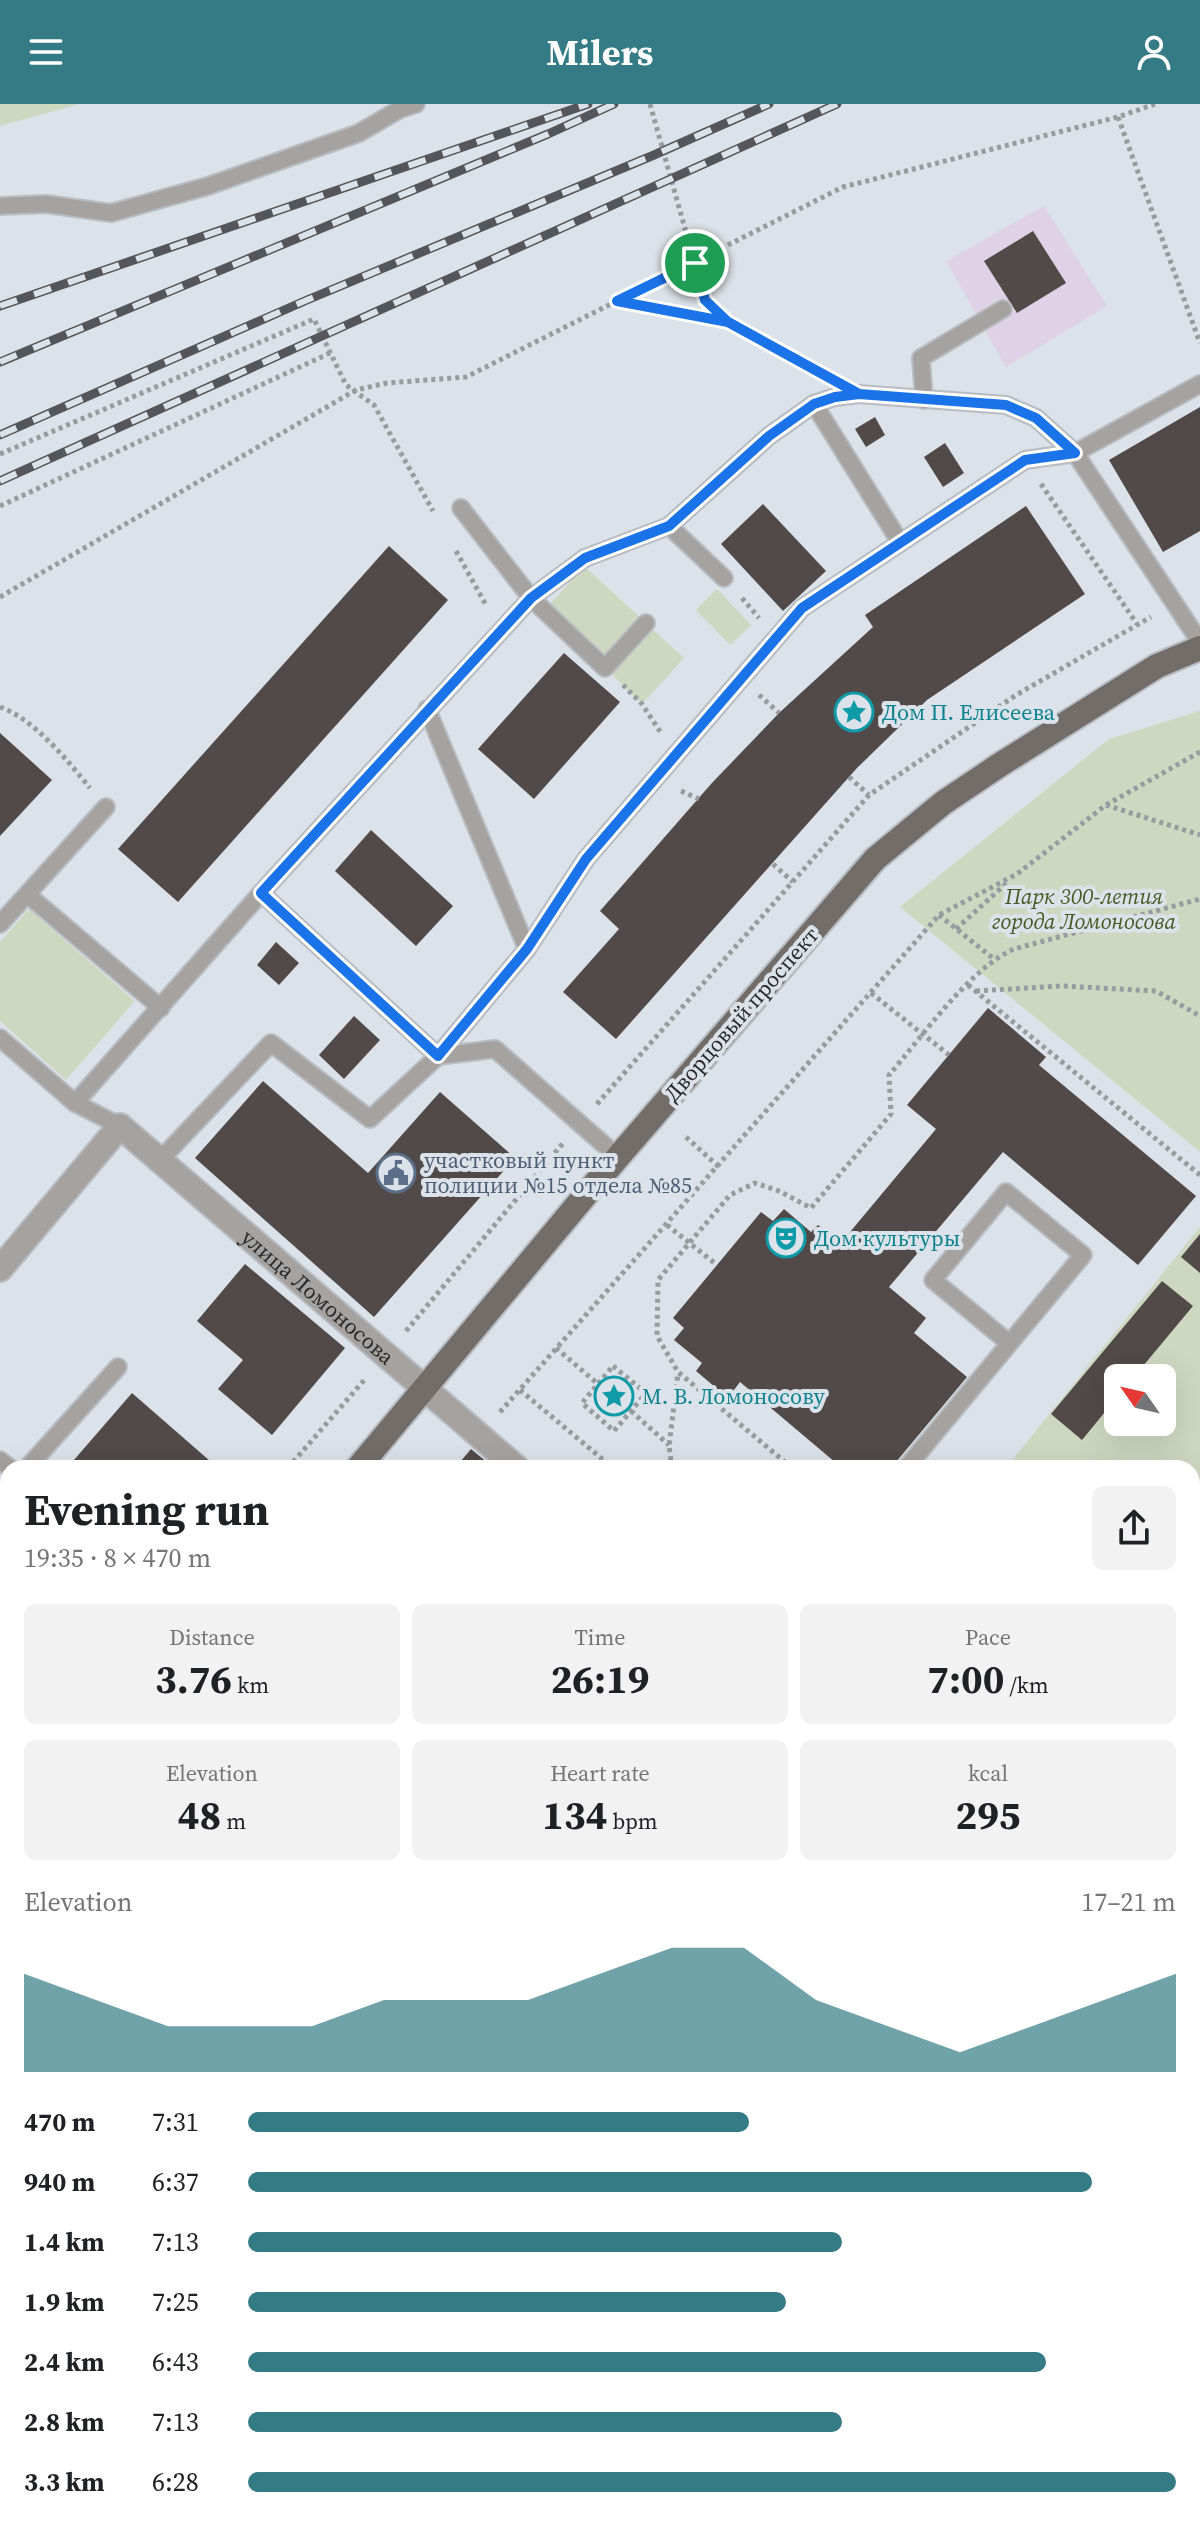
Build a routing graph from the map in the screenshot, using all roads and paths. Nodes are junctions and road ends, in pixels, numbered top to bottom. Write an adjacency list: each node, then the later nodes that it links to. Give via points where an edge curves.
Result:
1 (416, 104): 5 (lane, via 359,133 208,186 111,213 46,204)
2 (650, 104): 6 (path)
3 (1155, 104): 4 (path)
4 (1118, 117): 6 (path, via 843,187); 10 (path)
5 (0, 206)
6 (695, 263): 7 (path); 9 (path, via 705,300)
7 (617, 301): 9 (path); 13 (path, via 466,377)
8 (1003, 309): 15 (lane, via 921,358)
9 (728, 322): 14 (path)
10 (1200, 343)
11 (330, 353): 13 (path, via 346,385); 18 (path, via 314,319); 20 (path)
12 (1200, 384): 17 (lane)
13 (356, 390): 25 (path)
14 (859, 394): 15 (lane); 16 (lane)
15 (924, 400): 17 (lane, via 1006,405 1036,418)
16 (814, 404): 22 (lane, via 769,436); 23 (lane)
17 (1075, 453): 19 (lane); 30 (lane)
18 (0, 454)
19 (1025, 460): 23 (lane); 28 (path)
20 (0, 506)
21 (461, 508): 26 (lane)
22 (669, 526): 24 (lane); 26 (lane, via 585,558)
23 (900, 542): 29 (lane, via 802,608)
24 (724, 578): 29 (path)
25 (0, 597)
26 (531, 598): 27 (lane, via 605,668); 32 (lane)
27 (646, 623)
28 (1137, 625)
29 (775, 637): 48 (lane, via 586,859)
30 (1200, 645): 62 (main road, Дворцовый проспект, via 1058,727 893,843)
31 (0, 707): 37 (path, via 64,756)
32 (427, 709): 42 (lane); 48 (lane)
33 (1200, 752): 36 (path)
34 (849, 777): 35 (path)
35 (869, 795)
36 (1106, 805): 38 (path); 40 (path)
37 (106, 807): 43 (lane)
38 (1200, 835)
39 (773, 864): 41 (path)
40 (1017, 874): 45 (path); 47 (path)
41 (793, 882)
42 (261, 893): 53 (lane); 58 (lane)
43 (28, 895): 46 (lane); 53 (lane)
44 (1200, 899): 49 (path, via 1014,949)
45 (939, 915): 47 (path); 52 (path)
46 (0, 924)
47 (956, 929): 49 (path)
48 (527, 949): 58 (lane)
49 (994, 959): 50 (path)
50 (968, 985): 51 (path); 55 (path)
51 (975, 991): 54 (path, via 1062,986 1156,991); 65 (path)
52 (871, 993): 55 (path); 64 (path)
53 (161, 1008): 59 (lane)
54 (1200, 1016)
55 (923, 1034): 57 (path); 67 (path, via 889,1075 891,1114 811,1208 755,1183 730,1195)
56 (0, 1038): 59 (lane)
57 (949, 1055)
58 (438, 1056): 62 (lane, via 495,1049); 63 (lane, via 370,1119 271,1043)
59 (75, 1103): 60 (lane)
60 (120, 1126): 63 (street, улица Ломоносова); 69 (street)
61 (686, 1137): 64 (path)
62 (618, 1157): 75 (main road, Дворцовый проспект)
63 (160, 1160): 75 (street, улица Ломоносова)
64 (719, 1167): 66 (path)
65 (1200, 1175)
66 (667, 1225): 67 (path); 71 (path)
67 (689, 1242): 68 (path); 73 (path, via 658,1280 657,1336)
68 (717, 1265)
69 (0, 1269)
70 (1009, 1343): 70 (lane, via 1083,1255 1006,1192 933,1280); 86 (lane)
71 (556, 1348): 74 (path); 76 (path)
72 (118, 1367): 80 (lane)
73 (678, 1372): 79 (path); 85 (path)
74 (598, 1384): 78 (path, via 613,1366 646,1393); 78 (path, via 582,1403 614,1431)
75 (424, 1386): 81 (main road, Дворцовый проспект); 82 (street, улица Ломоносова)
76 (520, 1390): 77 (path); 83 (path)
77 (507, 1403)
78 (631, 1411): 79 (path)
79 (669, 1446): 84 (path)
80 (34, 1460)
81 (364, 1460)
82 (507, 1460)
83 (603, 1460)
84 (671, 1460)
85 (782, 1460)
86 (913, 1460)

